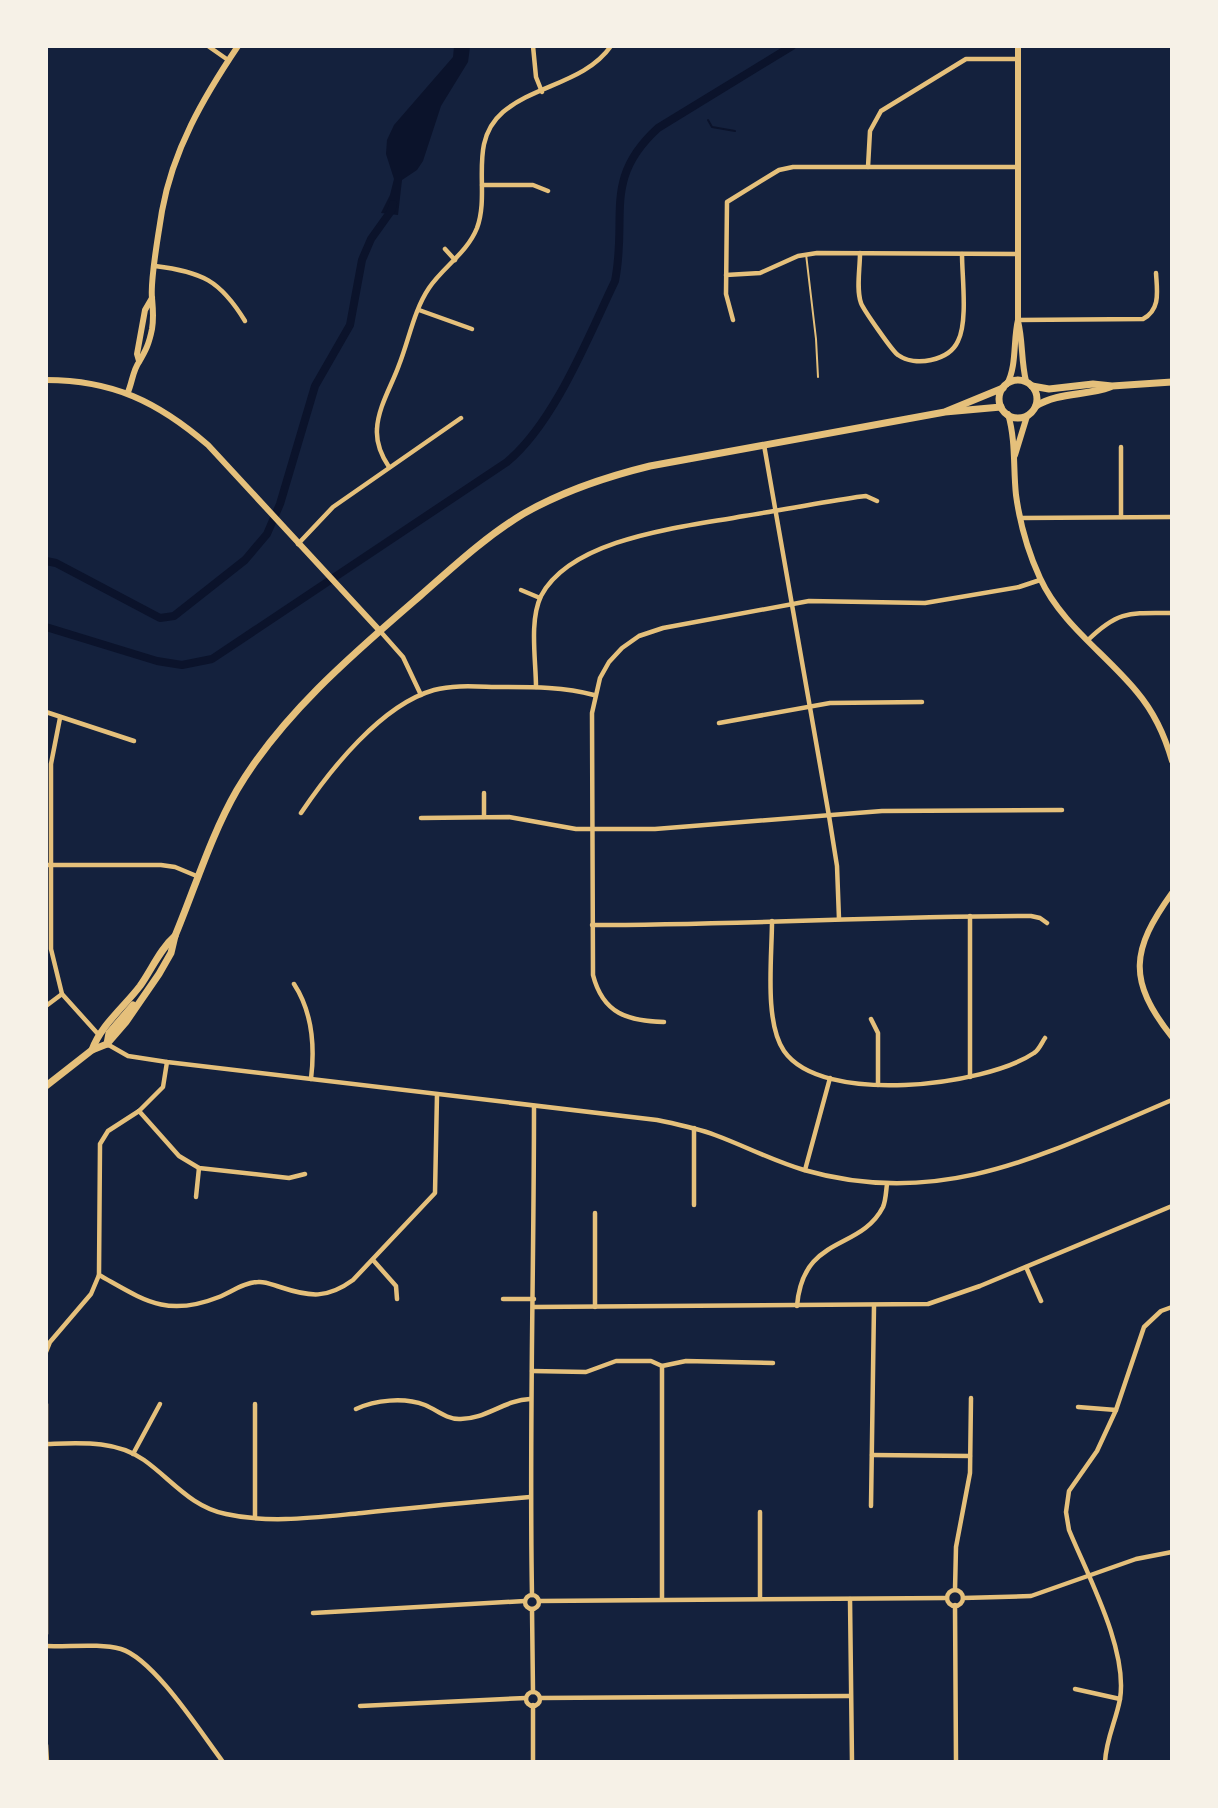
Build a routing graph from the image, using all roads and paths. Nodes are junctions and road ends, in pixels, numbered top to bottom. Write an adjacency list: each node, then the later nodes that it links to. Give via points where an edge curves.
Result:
1 (207, 46): 7 (street)
2 (238, 46): 7 (street)
3 (533, 46): 8 (street, via 536,77)
4 (611, 46): 8 (street, via 595,62)
5 (1018, 46): 6 (street)
6 (1018, 59): 9 (street, via 966,59 881,111 870,131); 10 (street)
7 (228, 60): 19 (street, via 202,102 175,162 162,211)
8 (542, 92): 11 (street, via 503,112 492,126 482,149)
9 (868, 167): 10 (street); 21 (street, via 786,168 727,202)
10 (1018, 167): 17 (street)
11 (482, 185): 12 (street, via 533,185); 18 (street, via 482,212 477,229)
12 (548, 191)
13 (445, 249): 18 (street)
14 (860, 253): 15 (street); 16 (street); 16 (street, via 860,300 866,313 894,353 917,361 939,358 958,341 962,323)
15 (806, 254): 21 (street, via 760,273); 27 (lane)
16 (962, 254): 17 (street)
17 (1018, 254): 24 (street)
18 (455, 260): 22 (street, via 430,286)
19 (155, 266): 25 (street, via 207,279 228,295); 33 (street, via 155,312 147,352 139,361)
20 (1156, 273): 24 (street, via 1156,306 1143,319)
21 (726, 275): 23 (street)
22 (419, 310): 26 (street); 43 (street, via 380,414 378,443)
23 (733, 320)
24 (1018, 320): 30 (street); 31 (street, via 1013,338 1013,366)
25 (245, 321)
26 (472, 329)
27 (818, 377)
28 (46, 380): 33 (street, via 94,383)
29 (1172, 382): 32 (main road)
30 (1029, 383): 31 (main road, via 1018,380); 32 (main road, via 1049,389); 34 (main road, via 1037,394)
31 (1005, 386): 35 (main road, via 999,399); 36 (main road)
32 (1112, 386): 34 (main road, via 1050,399)
33 (128, 392): 49 (street, via 186,426 208,445)
34 (1036, 406): 38 (main road)
35 (1001, 407): 36 (main road); 37 (main road)
36 (945, 412): 40 (main road)
37 (1008, 414): 38 (main road, via 1017,418); 42 (street)
38 (1027, 416): 42 (street)
39 (461, 418): 43 (street)
40 (764, 445): 45 (street); 55 (main road, via 617,474 555,497 481,543)
41 (1121, 447): 46 (street)
42 (1015, 456): 48 (street)
43 (389, 467): 49 (street, via 333,507)
44 (877, 501): 45 (street, via 856,497)
45 (775, 511): 52 (street, via 658,532 603,549 566,567); 53 (street)
46 (1121, 517): 47 (street); 48 (street)
47 (1172, 517)
48 (1020, 518): 50 (street)
49 (298, 544): 55 (street)
50 (1040, 580): 53 (street, via 925,603 826,600); 56 (street, via 1068,620)
51 (521, 590): 52 (street)
52 (540, 598): 57 (street, via 535,626)
53 (792, 604): 59 (street, via 639,636 609,662); 61 (street)
54 (1172, 613): 56 (street, via 1118,616)
55 (380, 631): 58 (street, via 403,657); 76 (main road, via 310,698 258,757 226,810)
56 (1088, 640): 66 (street, via 1138,693 1154,717)
57 (536, 687): 58 (street, via 452,687); 59 (street)
58 (421, 695): 70 (street, via 402,705 351,750 325,777)
59 (594, 696): 74 (street)
60 (922, 702): 61 (street)
61 (809, 706): 64 (street); 71 (street)
62 (46, 712): 63 (street)
63 (60, 718): 65 (street); 67 (street)
64 (719, 723)
65 (134, 741)
66 (1172, 761)
67 (48, 785): 75 (street)
68 (484, 793): 72 (street)
69 (1062, 810): 71 (street, via 910,809)
70 (301, 813)
71 (829, 816): 74 (street, via 683,828); 79 (street, via 837,866)
72 (484, 817): 73 (street); 74 (street, via 525,818 562,828)
73 (421, 818)
74 (592, 830): 82 (street)
75 (49, 865): 76 (street, via 161,865); 86 (street, via 51,949)
76 (199, 877): 83 (main road)
77 (1172, 893): 91 (street, via 1147,929 1140,968 1151,1009)
78 (970, 916): 79 (street); 81 (street, via 1031,916); 96 (street)
79 (839, 919): 80 (street)
80 (772, 921): 82 (street); 97 (street, via 772,1010 777,1040 797,1064)
81 (1047, 923)
82 (592, 925): 89 (street, via 593,975 604,1001 626,1017)
83 (175, 936): 84 (main road); 93 (main road, via 159,974)
84 (166, 944): 90 (main road, via 138,988); 93 (main road, via 142,993 109,1034)
85 (294, 984): 98 (street, via 305,1000 312,1036)
86 (62, 993): 87 (street); 90 (street)
87 (46, 1006)
88 (871, 1019): 99 (street, via 878,1033)
89 (664, 1022)
90 (98, 1034): 93 (street); 94 (main road)
91 (1172, 1037)
92 (1045, 1038): 96 (street, via 1036,1052)
93 (107, 1044): 94 (main road); 95 (street, via 128,1056)
94 (92, 1050): 100 (main road)
95 (167, 1062): 98 (street); 104 (street, via 163,1087)
96 (970, 1077): 99 (street, via 926,1085)
97 (830, 1078): 99 (street); 107 (street)
98 (311, 1079): 101 (street)
99 (878, 1085)
100 (46, 1086)
101 (437, 1095): 103 (street); 114 (street, via 435,1193)
102 (1172, 1100): 109 (street, via 1024,1162 942,1181)
103 (534, 1106): 105 (street); 119 (street)
104 (139, 1111): 106 (street, via 179,1156); 116 (street, via 108,1131 100,1144)
105 (694, 1128): 107 (street); 111 (street)
106 (199, 1168): 108 (street, via 289,1178); 110 (street)
107 (805, 1170): 109 (street)
108 (305, 1174)
109 (887, 1184): 121 (street, via 885,1205 874,1221 824,1252 807,1268)
110 (196, 1197)
111 (694, 1205)
112 (1172, 1206): 115 (street)
113 (595, 1213): 124 (street)
114 (373, 1260): 116 (street, via 339,1290 321,1295 303,1294 260,1281 196,1304 178,1306 153,1304 132,1296); 117 (street, via 396,1286)
115 (1026, 1267): 120 (street); 122 (street, via 945,1300)
116 (99, 1275): 126 (street, via 91,1294)
117 (397, 1299)
118 (504, 1299): 119 (street)
119 (534, 1299): 123 (street)
120 (1041, 1301)
121 (797, 1306): 122 (street); 124 (street)
122 (874, 1306): 140 (street)
123 (534, 1307): 124 (street); 129 (street)
124 (595, 1307)
125 (1172, 1307): 137 (street, via 1161,1311 1144,1327)
126 (46, 1352)
127 (773, 1363): 128 (street, via 686,1361)
128 (662, 1366): 129 (street, via 651,1361 616,1361 586,1372); 154 (street)
129 (532, 1371): 131 (street)
130 (971, 1398): 141 (street)
131 (530, 1399): 136 (street, via 504,1403 476,1417 458,1419 413,1402 372,1402); 142 (street)
132 (46, 1404): 138 (street)
133 (160, 1404): 139 (street)
134 (255, 1404): 145 (street)
135 (1078, 1407): 137 (street)
136 (356, 1409)
137 (1116, 1410): 148 (street, via 1097,1451 1069,1491 1069,1530)
138 (47, 1443): 139 (street, via 102,1444); 146 (street)
139 (133, 1454): 145 (street, via 192,1501 225,1514)
140 (872, 1455): 141 (street); 143 (street)
141 (970, 1456): 149 (street, via 956,1547)
142 (530, 1497): 145 (street, via 313,1517); 150 (street)
143 (871, 1506)
144 (760, 1512): 151 (street)
145 (255, 1517)
146 (47, 1550): 161 (street)
147 (1172, 1552): 148 (street, via 1136,1559)
148 (1088, 1576): 153 (street, via 1031,1596); 168 (street, via 1118,1651)
149 (955, 1590): 152 (street); 153 (street)
150 (532, 1595): 156 (street); 157 (street)
151 (760, 1598): 154 (street); 155 (street)
152 (947, 1598): 155 (street); 158 (street)
153 (963, 1598): 158 (street)
154 (662, 1599): 157 (street)
155 (850, 1599): 165 (street)
156 (525, 1601): 159 (street); 160 (street)
157 (539, 1601): 159 (street)
158 (955, 1605): 176 (street)
159 (532, 1609): 164 (street)
160 (313, 1613)
161 (46, 1634)
162 (46, 1647): 173 (street, via 120,1649 135,1655 154,1672)
163 (1075, 1689): 168 (street)
164 (533, 1692): 166 (street); 167 (street)
165 (850, 1696): 167 (street); 175 (street)
166 (526, 1698): 169 (street); 170 (street)
167 (540, 1698): 169 (street)
168 (1120, 1699): 177 (street)
169 (533, 1705): 174 (street)
170 (360, 1706)
171 (46, 1745): 172 (street)
172 (46, 1761)
173 (224, 1761)
174 (533, 1761)
175 (852, 1761)
176 (956, 1761)
177 (1105, 1761)

